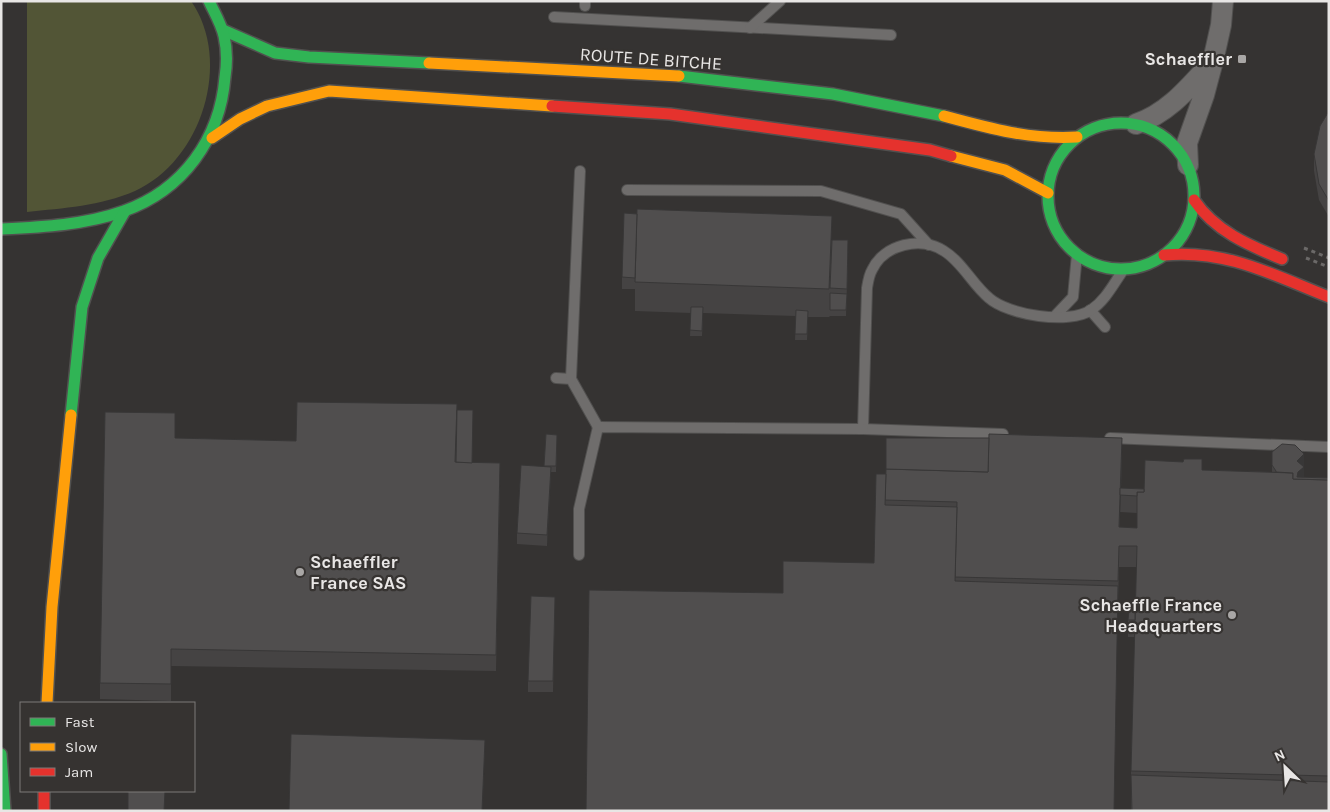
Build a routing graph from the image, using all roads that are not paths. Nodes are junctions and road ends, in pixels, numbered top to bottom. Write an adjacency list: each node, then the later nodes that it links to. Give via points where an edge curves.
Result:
1 (209, 1): 6 (main road)
2 (780, 1): 5 (lane)
3 (1223, 1): 8 (street)
4 (554, 17): 5 (lane)
5 (750, 28): 7 (lane)
6 (223, 30): 10 (main road, ROUTE DE BITCHE, via 275,53 676,76 852,97 922,110 1030,137); 11 (main road, via 226,94)
7 (890, 35)
8 (1213, 61): 9 (street, via 1167,109); 12 (street, via 1190,132 1186,153)
9 (1136, 124): 10 (main road, via 1105,124); 12 (main road, via 1162,135)
10 (1077, 137): 15 (main road, via 1056,162)
11 (212, 138): 15 (main road, via 268,104 293,97 339,92 670,114 930,150 1005,170); 17 (main road, via 189,171 158,195)
12 (1188, 165): 16 (main road, via 1194,185)
13 (580, 171): 29 (lane)
14 (626, 190): 19 (lane, via 821,191 901,214)
15 (1048, 193): 20 (main road, via 1055,227)
16 (1194, 200): 21 (main road, via 1185,231); 22 (main road, via 1199,210 1224,230)
17 (125, 211): 18 (main road, via 62,227); 36 (main road, via 98,258 82,307 52,607)
18 (1, 229)
19 (929, 245): 26 (lane, via 945,252 1000,306 1020,313); 31 (lane, via 897,246 882,255 872,269 867,288)
20 (1077, 254): 23 (main road, via 1099,266); 26 (lane, via 1073,297)
21 (1164, 255): 23 (main road, via 1138,267); 24 (main road, via 1197,251 1226,257)
22 (1295, 265)
23 (1124, 269): 25 (lane, via 1105,298)
24 (1329, 297)
25 (1090, 310): 26 (lane); 27 (lane)
26 (1054, 317)
27 (1105, 327)
28 (556, 378): 29 (lane)
29 (571, 379): 30 (lane)
30 (598, 427): 31 (lane); 35 (lane, via 579,509)
31 (863, 429): 32 (lane)
32 (1012, 435)
33 (1101, 438): 34 (lane)
34 (1329, 447)
35 (579, 555)
36 (47, 702)
37 (1, 754): 39 (main road)
38 (44, 792): 40 (main road)
39 (5, 811)
40 (44, 811)

